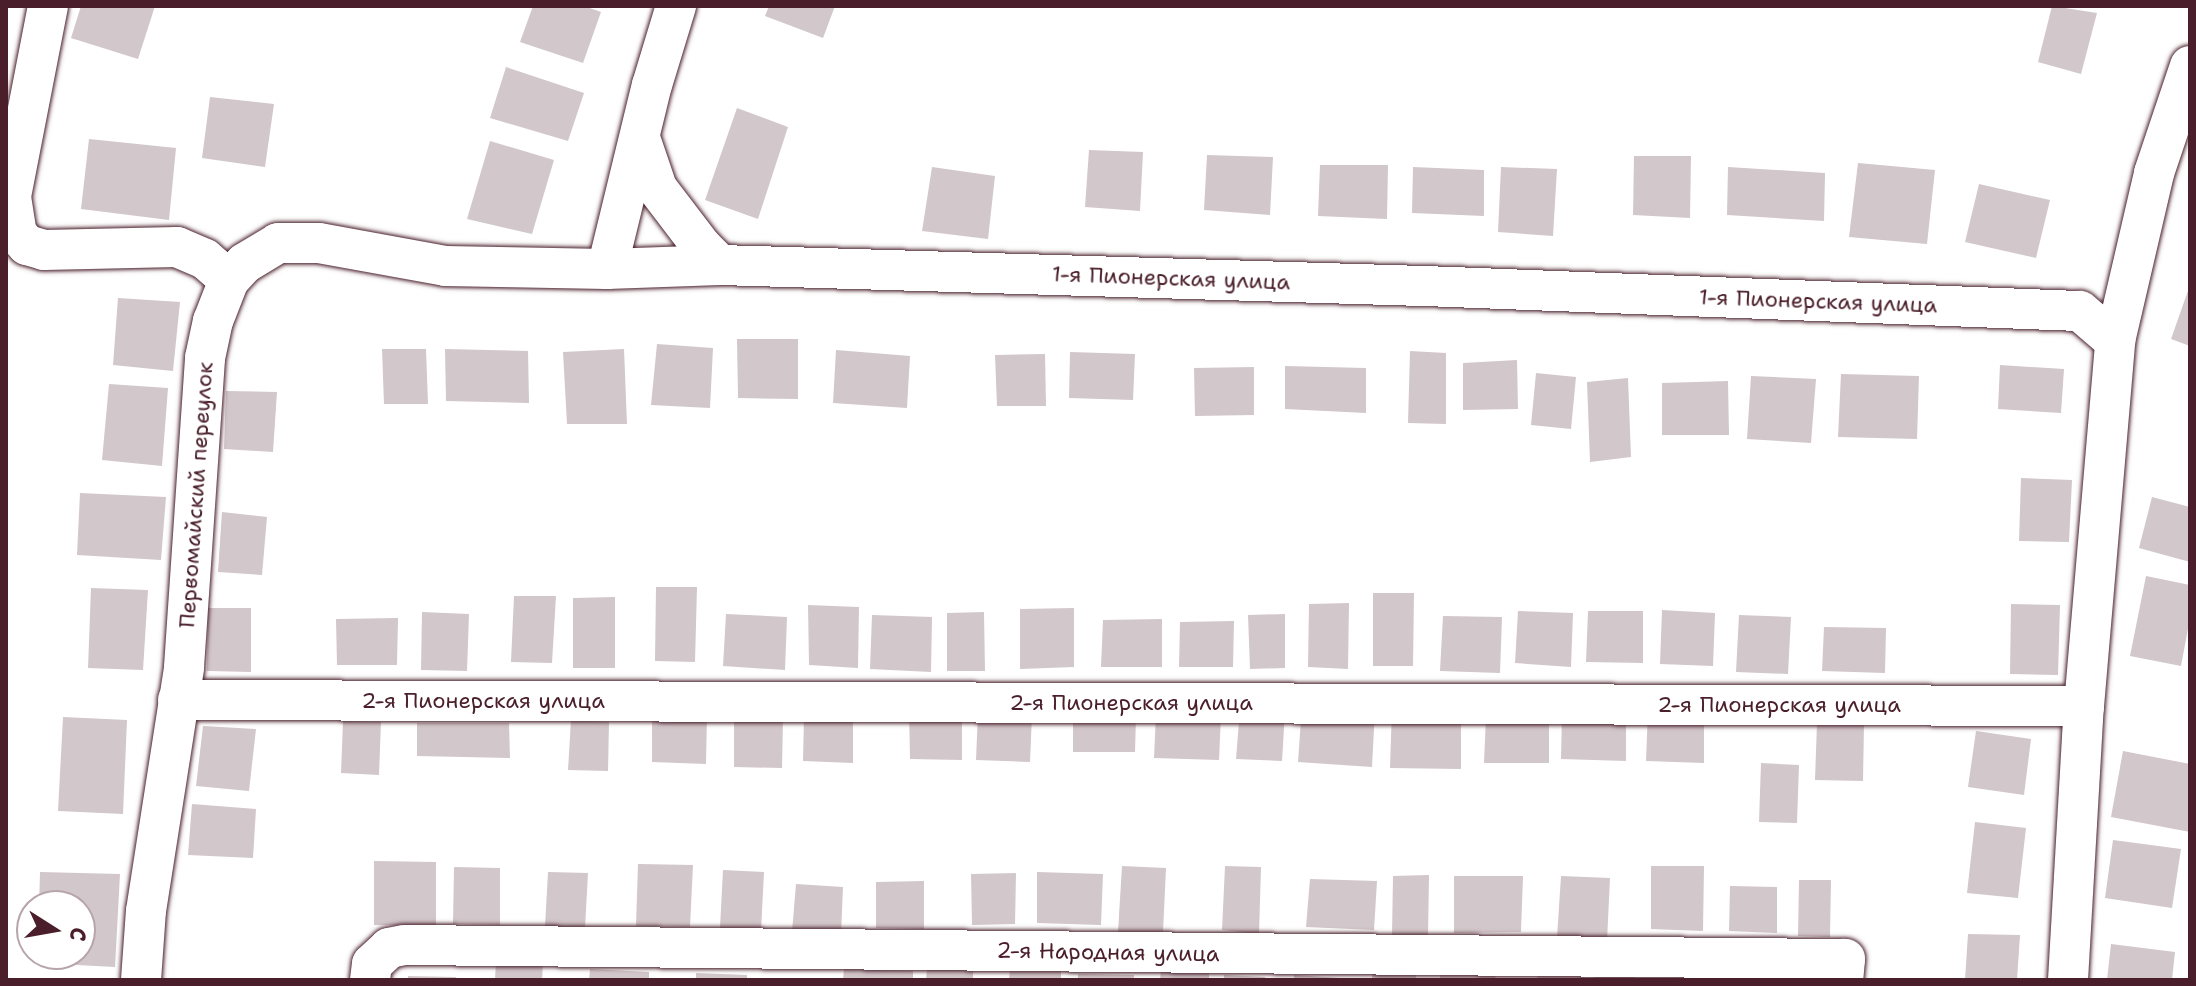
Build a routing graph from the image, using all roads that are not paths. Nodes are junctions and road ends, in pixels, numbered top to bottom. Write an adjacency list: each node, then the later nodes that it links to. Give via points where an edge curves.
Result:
1 (48, 6): 7 (street, via 11,197 17,234 27,245 44,250 177,247 205,259)
2 (676, 6): 4 (street)
3 (2190, 66): 8 (street, via 2154,173)
4 (640, 138): 5 (street, via 657,188); 6 (street)
5 (720, 265): 6 (street, 1-я Пионерская улица); 8 (street, 1-я Пионерская улица, via 2080,311)
6 (607, 269): 7 (street, 1-я Пионерская улица, via 445,266 293,242 265,248)
7 (229, 280): 9 (street, Первомайский переулок, via 205,358)
8 (2115, 341): 10 (street)
9 (178, 700): 10 (street, 2-я Пионерская улица); 11 (street, Первомайский переулок, via 146,911)
10 (2084, 706): 14 (street)
11 (141, 980)
12 (370, 980): 13 (street, 2-я Народная улица, via 372,964 389,948 404,945 1845,959)
13 (1843, 980)
14 (2068, 980)

